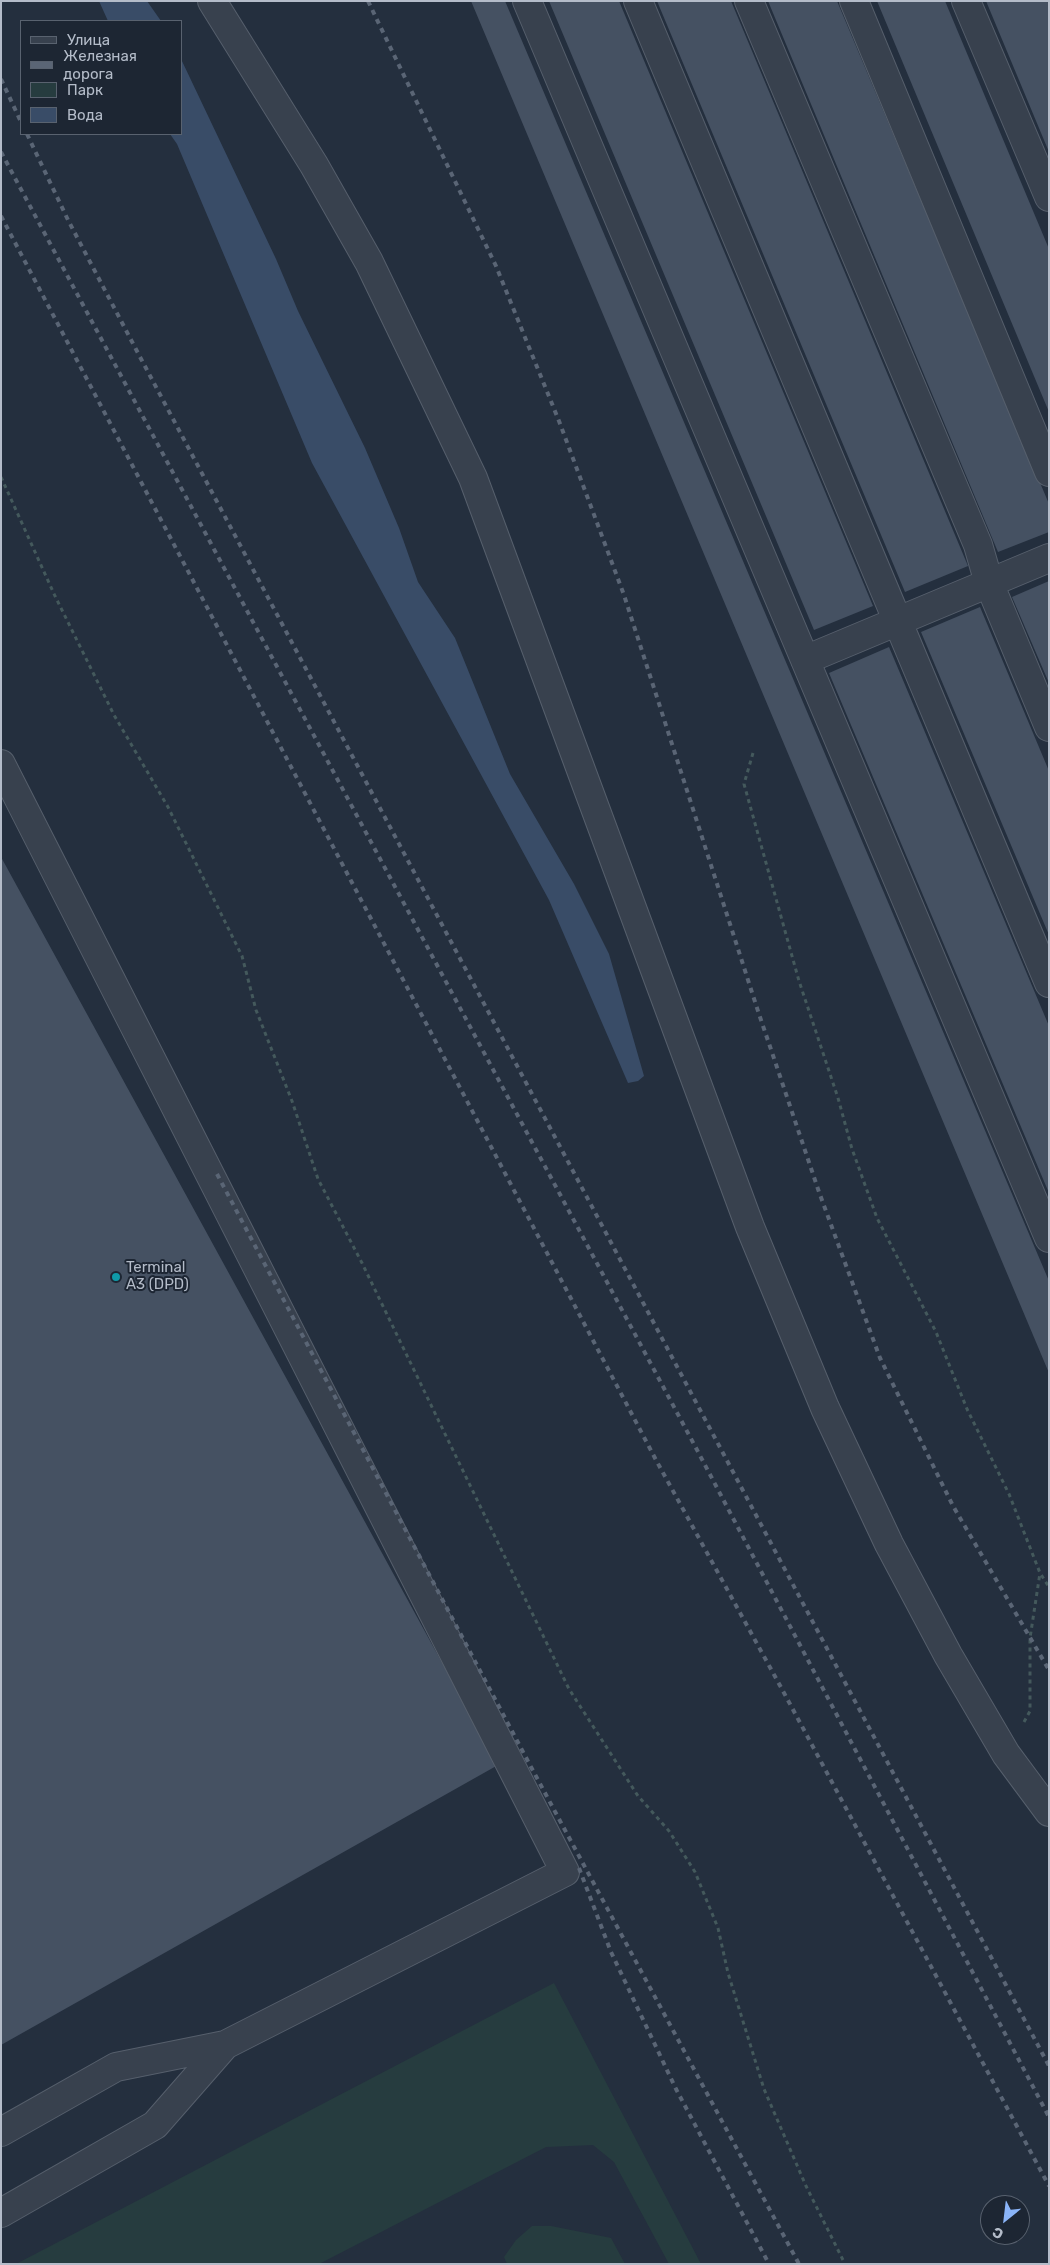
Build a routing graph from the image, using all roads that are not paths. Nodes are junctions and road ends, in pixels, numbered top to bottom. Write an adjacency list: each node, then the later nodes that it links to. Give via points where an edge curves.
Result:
1 (212, 1): 17 (street, via 314,165 369,262 473,478 750,1227 825,1408 948,1655 1006,1754)
2 (527, 1): 12 (street)
3 (638, 1): 11 (street)
4 (749, 1): 10 (street, via 978,545)
5 (854, 1): 8 (street)
6 (966, 1): 7 (street)
7 (1049, 197)
8 (1049, 472)
9 (1049, 558): 10 (street)
10 (989, 583): 11 (street); 13 (street)
11 (897, 621): 12 (street); 15 (street)
12 (805, 660): 16 (street)
13 (1049, 727)
14 (1, 764): 18 (street, via 565,1872)
15 (1049, 983)
16 (1049, 1238)
17 (1049, 1812)
18 (225, 2045): 19 (street, via 116,2067); 20 (street, via 155,2126)
19 (1, 2132)
20 (1, 2213)

